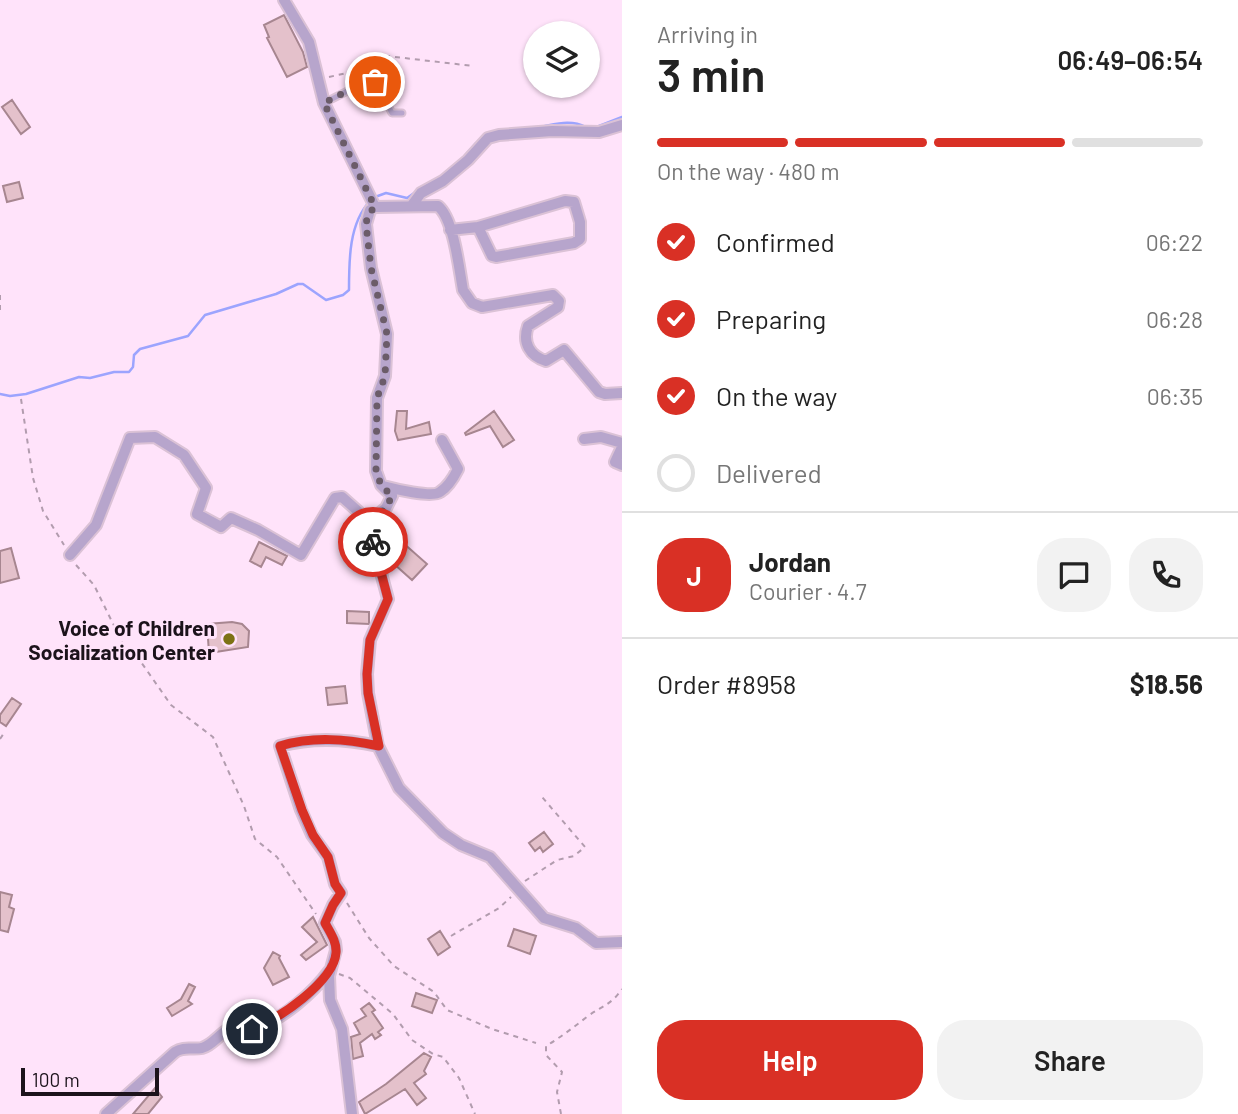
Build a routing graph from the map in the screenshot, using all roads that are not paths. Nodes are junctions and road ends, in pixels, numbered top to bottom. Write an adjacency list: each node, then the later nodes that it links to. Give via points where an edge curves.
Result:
1 (284, 0): 2 (street, via 309,42)
2 (324, 103): 3 (lane, via 363,83 375,82 392,113); 5 (street)
3 (402, 113)
4 (622, 125): 6 (street, via 599,132 552,131 488,138)
5 (372, 201): 6 (street); 14 (street, via 366,224 387,334 385,376 377,398 376,471)
6 (412, 205): 8 (street, via 438,206)
7 (478, 227): 7 (street, via 565,201 573,202 582,233 574,243 496,257); 8 (street)
8 (450, 230): 9 (street, via 463,290 472,303 482,307 553,295 558,307 528,326 528,348 546,361 564,350 599,392)
9 (622, 393)
10 (584, 439): 12 (street, via 601,437)
11 (442, 440): 14 (street, via 458,469 441,492 406,492)
12 (622, 445): 13 (street, via 615,462)
13 (622, 465)
14 (381, 485): 15 (street, via 391,501)
15 (370, 522): 16 (street, via 350,502 335,498 301,555 231,518 221,527 197,514 206,488 184,455 155,437 130,438 96,525); 17 (street, via 388,599 370,640 367,674)
16 (69, 555)
17 (379, 746): 18 (street, via 399,788 443,833 490,857 544,918 576,928 596,943); 19 (street, via 334,739 280,746 302,810 328,857 341,893 325,923 337,950)
18 (622, 942)
19 (331, 968): 20 (street, via 312,989 268,1022 252,1029 229,1029 206,1046 179,1049); 21 (street, via 330,1000 342,1029)
20 (106, 1114)
21 (352, 1114)

